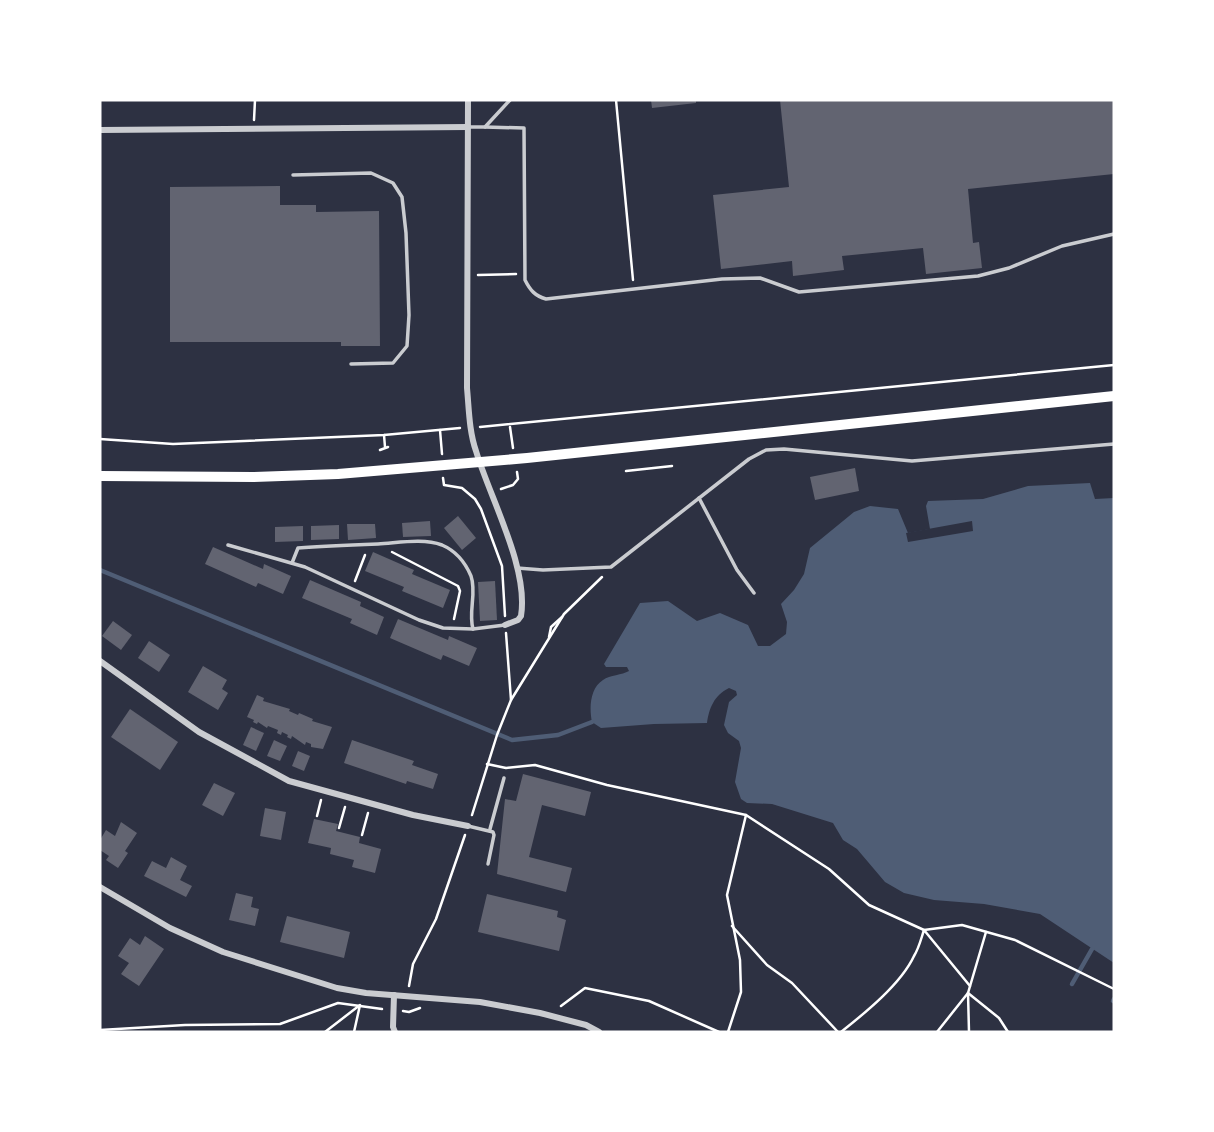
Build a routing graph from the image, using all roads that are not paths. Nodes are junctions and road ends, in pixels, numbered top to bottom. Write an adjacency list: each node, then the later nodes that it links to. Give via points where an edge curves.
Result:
1 (468, 100): 3 (street)
2 (510, 100): 4 (lane)
3 (468, 127): 4 (lane); 5 (street); 11 (street, via 467,388)
4 (485, 127): 7 (lane, via 524,128 525,274 530,289 546,299 722,279 760,278 799,292 978,276 1062,246)
5 (100, 130)
6 (293, 175): 8 (lane, via 372,173 393,183 402,197 407,346 393,363)
7 (1114, 234)
8 (351, 364)
9 (1114, 396): 11 (main road)
10 (1114, 444): 13 (lane, via 912,461 766,450)
11 (479, 462): 12 (main road, via 300,476); 16 (street)
12 (100, 476)
13 (699, 498): 16 (lane, via 611,567); 17 (lane)
14 (228, 545): 15 (lane)
15 (292, 563): 19 (lane, via 419,620); 19 (lane, via 298,548 415,541 439,544 453,550 472,578)
16 (516, 568): 18 (street, via 522,612 518,620)
17 (754, 593)
18 (505, 625): 19 (lane)
19 (473, 629)
20 (100, 661): 22 (street, via 199,732 289,780)
21 (504, 778): 23 (lane)
22 (468, 826): 23 (lane)
23 (490, 830): 24 (lane, via 494,835)
24 (488, 863)
25 (100, 887): 26 (street, via 170,929 223,952 337,988)
26 (394, 995): 27 (street); 28 (street, via 480,1002 540,1013)
27 (395, 1032)
28 (599, 1032)

